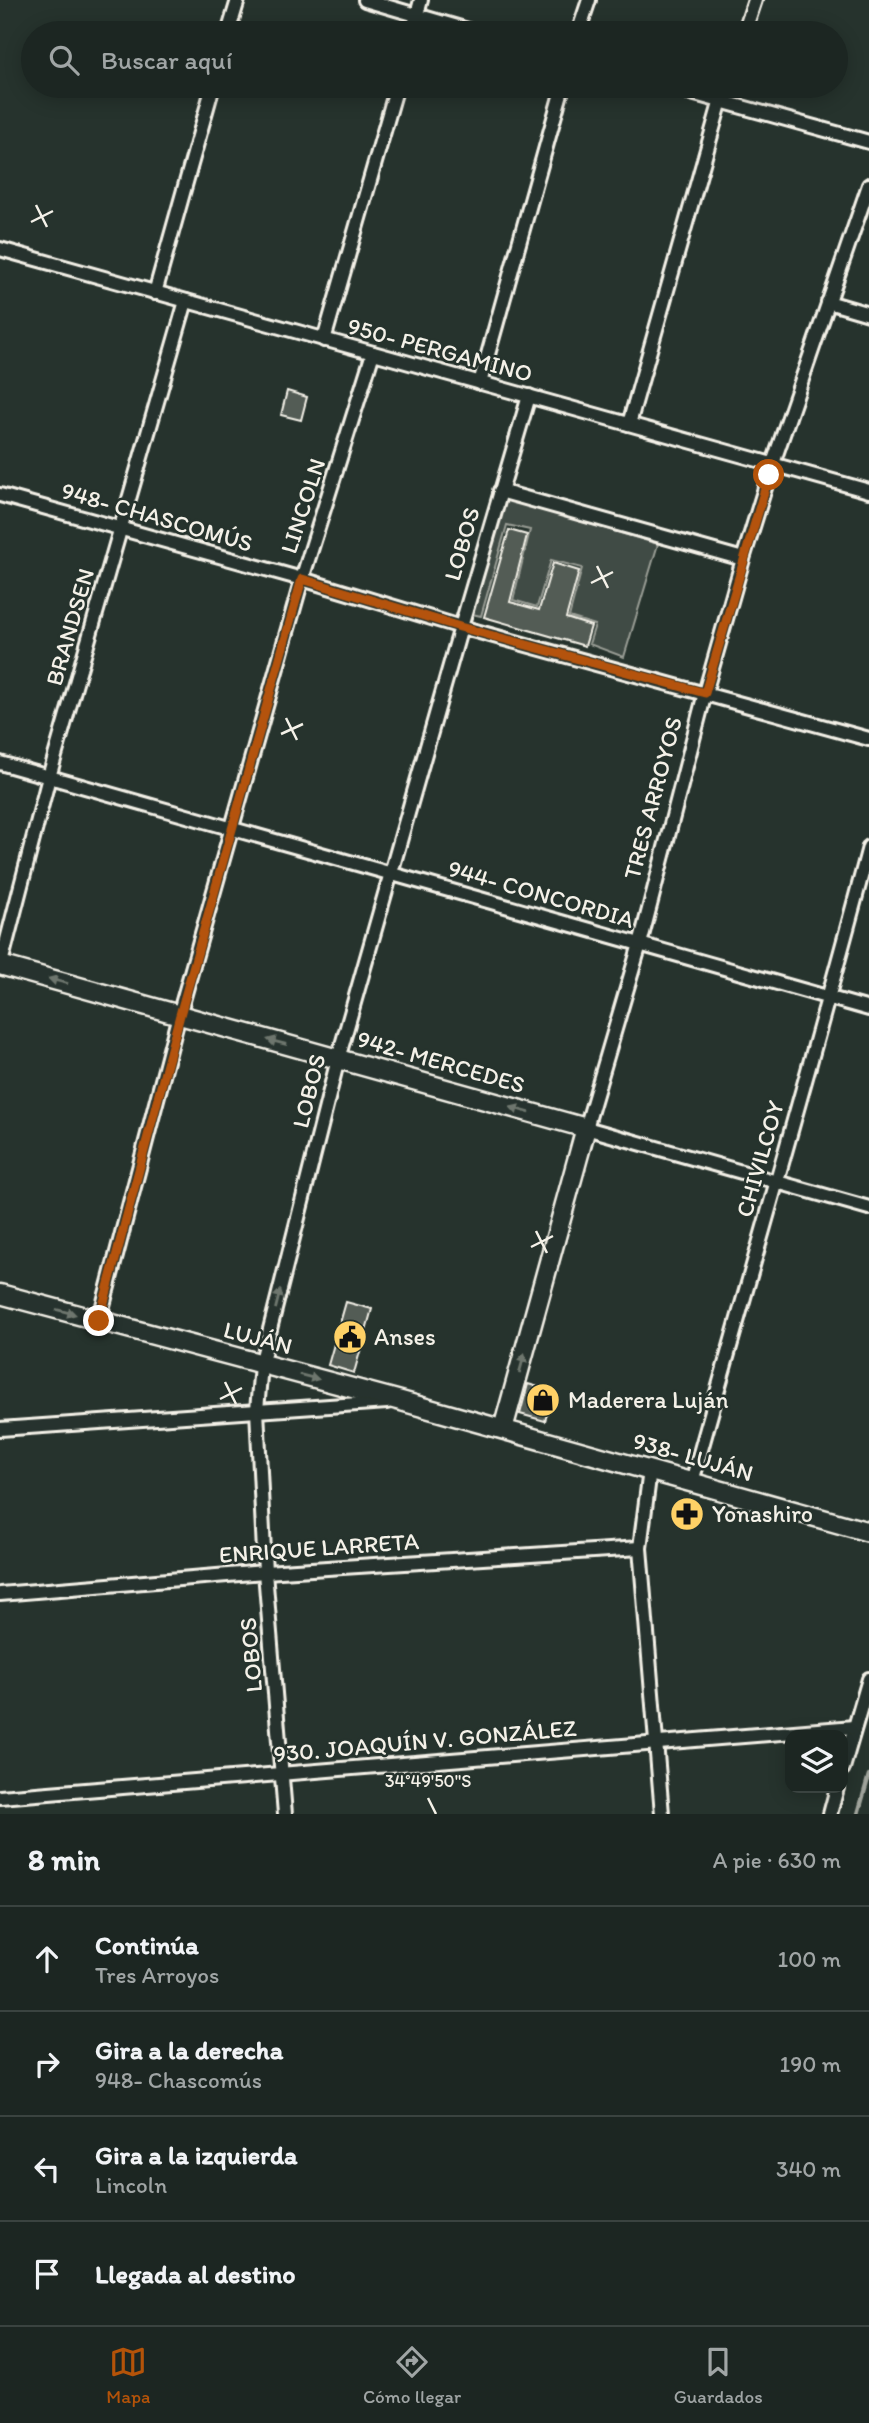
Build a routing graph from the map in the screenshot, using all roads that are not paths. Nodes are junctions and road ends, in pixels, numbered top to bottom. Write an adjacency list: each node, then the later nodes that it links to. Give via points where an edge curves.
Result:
1 (238, 0): 7 (street)
2 (365, 0): 6 (street)
3 (421, 0): 6 (street)
4 (589, 0): 10 (street)
5 (755, 0): 11 (street)
6 (416, 16): 8 (street); 9 (street)
7 (232, 21)
8 (415, 21)
9 (434, 21)
10 (582, 21)
11 (748, 21)
12 (210, 98): 21 (street)
13 (394, 98): 25 (street)
14 (560, 98): 27 (street)
15 (709, 98): 17 (street)
16 (721, 98): 17 (street)
17 (720, 101): 18 (street); 29 (street)
18 (869, 142)
19 (869, 186): 23 (street, TRES ARROYOS)
20 (1, 253): 21 (street, 950- PERGAMINO)
21 (155, 293): 22 (street, 950- PERGAMINO)
22 (186, 301): 25 (street, 950- PERGAMINO); 34 (street, BRANDSEN)
23 (828, 302): 24 (street); 30 (street, TRES ARROYOS)
24 (869, 314)
25 (324, 340): 26 (street, 950- PERGAMINO)
26 (373, 353): 27 (street, 950- PERGAMINO); 36 (street, LINCOLN)
27 (480, 383): 28 (street, 950- PERGAMINO)
28 (529, 396): 29 (street, 950- PERGAMINO); 31 (street, LOBOS)
29 (629, 424): 30 (street, 950- PERGAMINO)
30 (773, 465): 32 (street, 950- PERGAMINO); 35 (street, TRES ARROYOS)
31 (500, 491): 35 (street); 37 (street, LOBOS)
32 (869, 491)
33 (0, 495): 34 (street, 948- CHASCOMÚS)
34 (120, 529): 36 (street, 948- CHASCOMÚS); 41 (street, BRANDSEN)
35 (743, 559): 38 (street, TRES ARROYOS)
36 (302, 579): 37 (street, 948- CHASCOMÚS); 42 (street, LINCOLN)
37 (460, 627): 38 (street, 948- CHASCOMÚS); 44 (street, LOBOS)
38 (705, 693): 39 (street, 948- CHASCOMÚS); 45 (street, TRES ARROYOS)
39 (869, 738)
40 (0, 763): 41 (street, 944- CONCORDIA)
41 (49, 777): 42 (street, 944- CONCORDIA); 46 (street, BRANDSEN)
42 (232, 829): 44 (street, 944- CONCORDIA); 49 (street, LINCOLN)
43 (869, 847): 47 (street, CHIVILCOY)
44 (390, 873): 45 (street, 944- CONCORDIA); 50 (street, LOBOS)
45 (640, 944): 47 (street, 944- CONCORDIA); 51 (street, TRES ARROYOS)
46 (0, 966): 49 (main road, 942- MERCEDES, one-way to 46)
47 (829, 997): 48 (street, 944- CONCORDIA); 52 (street, CHIVILCOY)
48 (869, 1009)
49 (180, 1015): 50 (main road, 942- MERCEDES, one-way to 49); 55 (street, LINCOLN)
50 (338, 1059): 51 (main road, 942- MERCEDES, one-way to 50); 56 (street, LOBOS, one-way to 50)
51 (586, 1128): 52 (street, 942- MERCEDES); 60 (main road, TRES ARROYOS, one-way to 51)
52 (775, 1181): 53 (street, 942- MERCEDES); 62 (street, CHIVILCOY)
53 (869, 1208)
54 (0, 1294): 55 (main road, LUJÁN, one-way to 55)
55 (99, 1321): 56 (main road, LUJÁN)
56 (261, 1365): 57 (main road, LUJÁN, one-way to 57); 58 (street, LOBOS)
57 (401, 1401): 58 (street); 60 (main road, LUJÁN)
58 (257, 1410): 59 (street); 65 (street, LOBOS)
59 (0, 1429)
60 (503, 1429): 61 (main road, 938- LUJÁN)
61 (650, 1470): 62 (main road, 938- LUJÁN); 64 (street)
62 (692, 1482): 63 (main road, 938- LUJÁN)
63 (869, 1532)
64 (640, 1548): 65 (street, ENRIQUE LARRETA); 69 (street)
65 (265, 1572): 66 (street, ENRIQUE LARRETA); 71 (street, LOBOS)
66 (0, 1594)
67 (869, 1679): 68 (street)
68 (854, 1727): 69 (street, 930. JOAQUÍN V. GONZÁLEZ); 70 (street)
69 (656, 1744): 71 (street, 930. JOAQUÍN V. GONZÁLEZ); 75 (street)
70 (848, 1749)
71 (281, 1774): 73 (street, 930. JOAQUÍN V. GONZÁLEZ); 74 (street, LOBOS)
72 (836, 1793): 76 (street)
73 (0, 1797)
74 (285, 1814)
75 (662, 1814)
76 (830, 1814)

